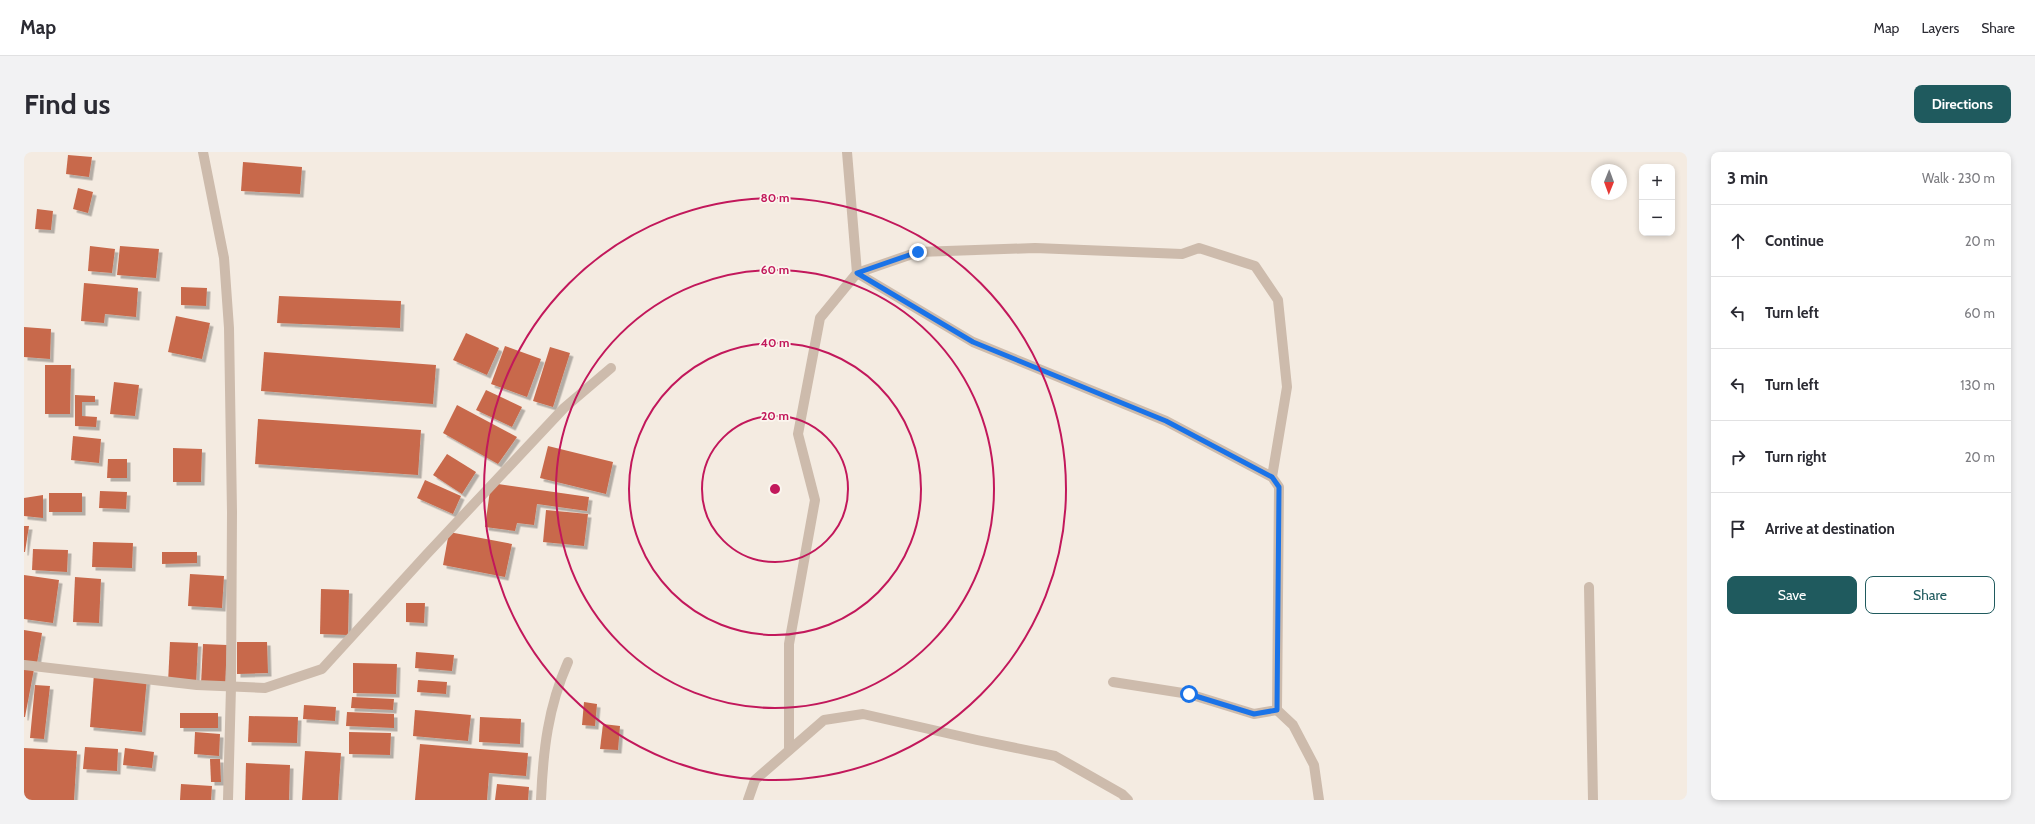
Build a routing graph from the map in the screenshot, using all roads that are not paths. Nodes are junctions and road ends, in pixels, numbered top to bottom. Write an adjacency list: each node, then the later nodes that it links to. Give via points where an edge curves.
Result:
1 (203, 152): 10 (street, via 224,258 230,328)
2 (847, 152): 3 (street)
3 (857, 273): 5 (street, via 973,342 1166,421); 5 (street, via 918,252 1035,248 1182,254 1199,248 1255,266 1278,300 1287,387); 12 (street, via 820,318 798,434 815,500 789,644)
4 (611, 368): 10 (street, via 564,408 322,669 265,688)
5 (1272, 477): 11 (street, via 1279,487)
6 (1589, 587): 18 (street)
7 (568, 662): 14 (street, via 557,687 544,749)
8 (24, 665): 10 (street)
9 (1113, 682): 11 (street, via 1189,694 1254,714)
10 (232, 687): 13 (street)
11 (1277, 710): 17 (street, via 1293,725 1314,765)
12 (789, 750): 15 (street, via 755,780); 16 (street, via 824,720 863,714 1055,756 1122,794)
13 (228, 800)
14 (541, 800)
15 (748, 800)
16 (1128, 800)
17 (1319, 800)
18 (1593, 800)

